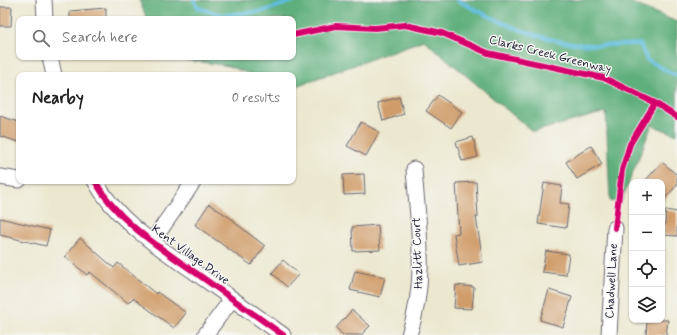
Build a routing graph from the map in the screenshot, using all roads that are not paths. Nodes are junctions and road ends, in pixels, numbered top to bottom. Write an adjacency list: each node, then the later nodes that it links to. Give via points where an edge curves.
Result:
1 (44, 0): 2 (street)
2 (45, 16)
3 (51, 60): 4 (street)
4 (53, 72)
5 (414, 169): 15 (street, Hazlitt Court, via 421,275 417,312)
6 (0, 177): 7 (street)
7 (16, 180)
8 (97, 184): 11 (street, Kent Village Drive, via 121,215)
9 (192, 184): 11 (street)
10 (615, 228): 16 (street, Chadwell Lane)
11 (152, 242): 12 (street, Kent Village Drive)
12 (232, 299): 13 (street); 14 (street, Kent Village Drive)
13 (205, 335)
14 (283, 335)
15 (409, 335)
16 (609, 335)

